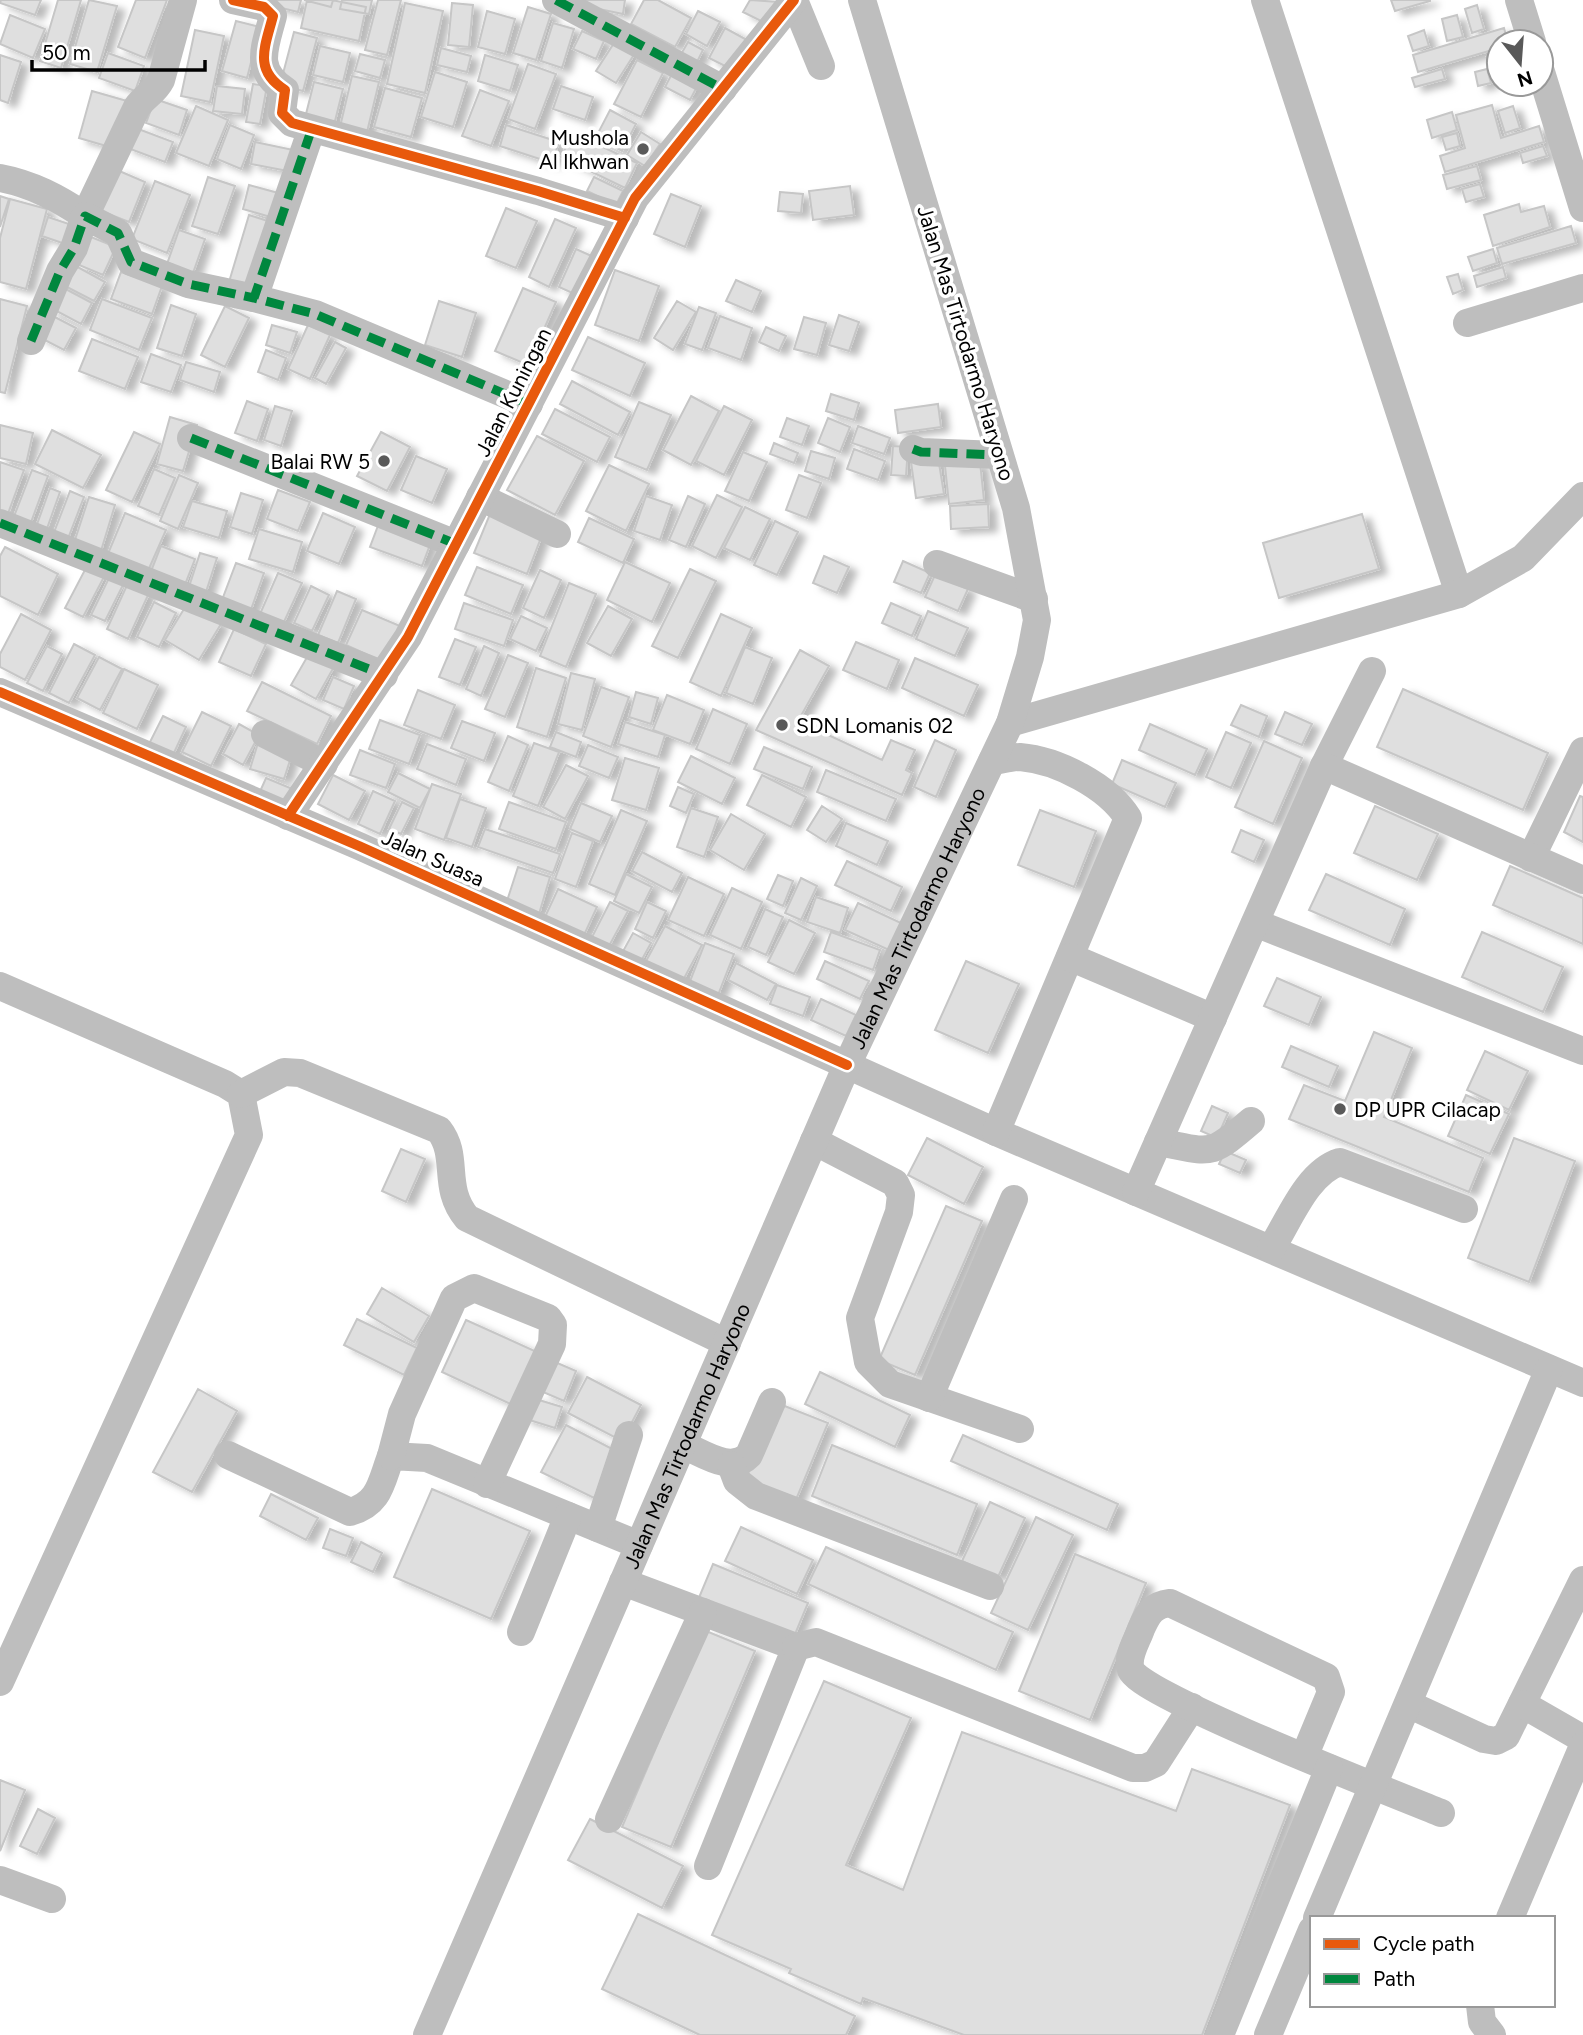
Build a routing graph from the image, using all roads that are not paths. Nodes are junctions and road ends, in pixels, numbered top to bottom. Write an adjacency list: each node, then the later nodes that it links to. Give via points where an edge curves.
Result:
1 (183, 0): 15 (street, via 157,89 136,107)
2 (233, 0): 12 (street, via 270,11 273,16 264,63 267,76 286,95 284,118)
3 (556, 0): 10 (street)
4 (794, 0): 9 (street); 10 (street, Jalan Kuningan)
5 (862, 0): 24 (street, Jalan Mas Tirtodarmo Haryono)
6 (1265, 0): 31 (street)
7 (1519, 0): 8 (street)
8 (1528, 28)
9 (821, 66)
10 (723, 89): 16 (street, Jalan Kuningan, via 635,198)
11 (1549, 98): 14 (street)
12 (311, 131): 16 (street); 18 (street)
13 (0, 178): 15 (street, via 58,198)
14 (1583, 208)
15 (85, 216): 18 (street, via 118,233 131,262 188,284); 20 (street)
16 (625, 218): 21 (street, Jalan Kuningan)
17 (1583, 288): 19 (street)
18 (254, 298): 21 (street, via 315,314)
19 (1467, 323)
20 (31, 341)
21 (529, 404): 26 (street, Jalan Kuningan)
22 (191, 438): 29 (street)
23 (913, 449): 24 (street)
24 (999, 455): 32 (street, Jalan Mas Tirtodarmo Haryono, via 1016,508)
25 (1583, 496): 31 (street, via 1523,558)
26 (481, 497): 28 (street); 29 (street, Jalan Kuningan)
27 (0, 523): 34 (street)
28 (557, 534)
29 (456, 544): 34 (street, Jalan Kuningan)
30 (937, 564): 32 (street)
31 (1459, 594): 36 (street)
32 (1034, 598): 36 (street, Jalan Mas Tirtodarmo Haryono, via 1037,620 1030,657)
33 (1372, 671): 41 (street)
34 (384, 675): 40 (street, Jalan Kuningan)
35 (0, 692): 42 (street, Jalan Suasa)
36 (1010, 723): 39 (street, Jalan Mas Tirtodarmo Haryono)
37 (265, 734): 40 (street)
38 (1583, 751): 43 (street)
39 (992, 761): 46 (street, via 1019,757 1048,764 1089,783 1119,804 1128,818); 50 (street, Jalan Mas Tirtodarmo Haryono)
40 (324, 764): 42 (street, Jalan Kuningan)
41 (1324, 766): 43 (street); 45 (street)
42 (288, 816): 50 (street, Jalan Suasa)
43 (1531, 858): 44 (street)
44 (1583, 880)
45 (1255, 923): 48 (street); 49 (street)
46 (1070, 957): 48 (street); 53 (street)
47 (0, 986): 51 (street)
48 (1213, 1018): 55 (street)
49 (1583, 1051)
50 (847, 1065): 53 (street, Jalan Suasa); 54 (street, Jalan Mas Tirtodarmo Haryono)
51 (241, 1094): 60 (street, via 284,1072 300,1073 439,1130 448,1149 452,1193 467,1218); 81 (street, via 249,1135)
52 (1251, 1121): 55 (street, via 1211,1151)
53 (996, 1132): 56 (street, Jalan Suasa)
54 (814, 1141): 60 (street, Jalan Mas Tirtodarmo Haryono); 63 (street, via 895,1183 901,1195 900,1212 860,1318 862,1343 868,1362 890,1384)
55 (1158, 1142): 56 (street)
56 (1136, 1192): 59 (street, Jalan Suasa)
57 (1014, 1199): 63 (street)
58 (1464, 1209): 59 (street, via 1340,1162 1317,1176)
59 (1271, 1249): 61 (street, Jalan Suasa)
60 (727, 1343): 67 (street, Jalan Mas Tirtodarmo Haryono)
61 (1549, 1368): 62 (street, Jalan Suasa); 82 (street)
62 (1583, 1383)
63 (929, 1398): 65 (street)
64 (772, 1402): 70 (street, via 749,1455)
65 (1020, 1429)
66 (629, 1435): 73 (street)
67 (683, 1445): 70 (street); 74 (street, Jalan Mas Tirtodarmo Haryono)
68 (228, 1455): 69 (street, via 350,1512 373,1500)
69 (391, 1456): 71 (street, via 427,1458); 71 (street, via 402,1414 454,1298 474,1288 548,1318 554,1332)
70 (731, 1465): 77 (street, via 737,1481 756,1496)
71 (488, 1484): 72 (street)
72 (568, 1516): 73 (street); 79 (street)
73 (598, 1528): 74 (street)
74 (639, 1545): 76 (street, Jalan Mas Tirtodarmo Haryono)
75 (1583, 1580): 83 (street)
76 (623, 1582): 78 (street); 98 (street, Jalan Mas Tirtodarmo Haryono)
77 (990, 1586)
78 (703, 1612): 80 (street); 90 (street)
79 (521, 1632)
80 (796, 1647): 84 (street, via 816,1642 1133,1768 1156,1763); 91 (street)
81 (0, 1682)
82 (1408, 1704): 83 (street, via 1496,1741 1506,1736); 88 (street)
83 (1522, 1704): 85 (street)
84 (1192, 1707): 87 (street); 87 (street, via 1138,1680 1131,1669 1131,1656 1147,1615 1157,1605 1170,1603 1326,1677 1331,1692)
85 (1583, 1739)
86 (1583, 1746): 95 (street)
87 (1317, 1763): 88 (street); 99 (street)
88 (1373, 1786): 89 (street); 94 (street)
89 (1441, 1813)
90 (608, 1819)
91 (708, 1866)
92 (0, 1880): 93 (street)
93 (52, 1899)
94 (1318, 1916)
95 (1511, 1916)
96 (1310, 1935): 100 (street)
97 (1480, 2007): 101 (street, via 1482,2022)
98 (427, 2035)
99 (1220, 2035)
100 (1268, 2035)
101 (1492, 2035)

